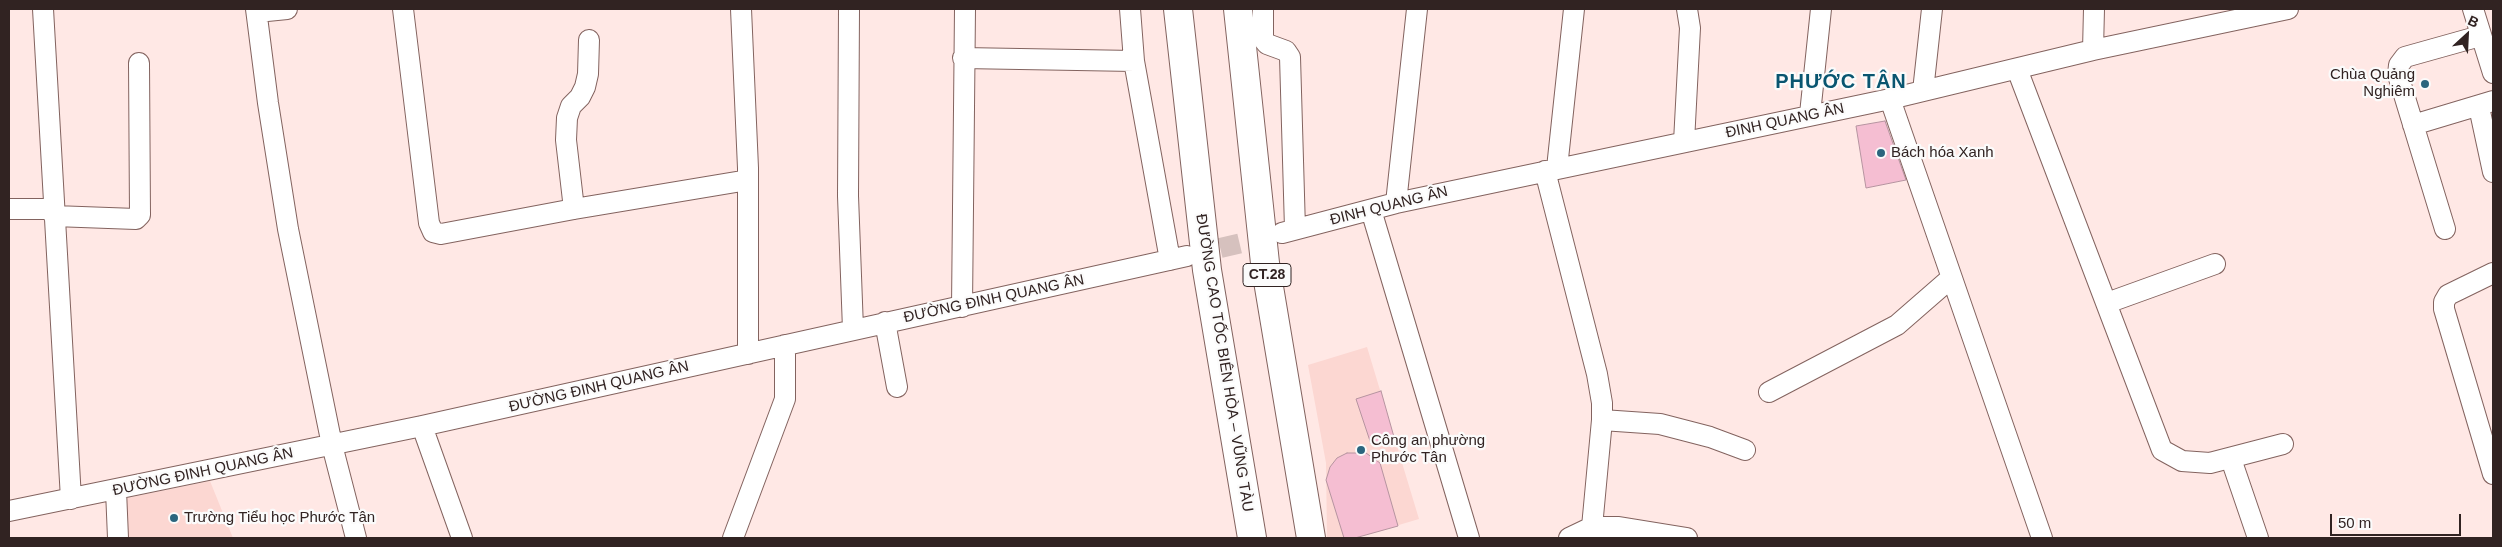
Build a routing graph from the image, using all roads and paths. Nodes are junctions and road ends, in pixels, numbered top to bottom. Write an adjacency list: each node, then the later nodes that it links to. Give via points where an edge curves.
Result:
1 (44, 9): 41 (street)
2 (287, 9): 19 (street)
3 (403, 9): 39 (street, via 429,223 433,232 441,234)
4 (741, 9): 36 (street)
5 (849, 9): 49 (street, via 848,196)
6 (965, 9): 23 (street)
7 (1130, 9): 24 (street)
8 (1178, 9): 69 (highway, ĐƯỜNG CAO TỐC BIÊN HÒA – VŨNG TÀU, via 1207,270)
9 (1238, 9): 70 (highway, CT.28, via 1265,263)
10 (1263, 9): 40 (street, ĐINH QUANG ÂN, via 1263,39 1267,44 1286,51 1290,57 1288,231)
11 (1417, 9): 37 (street)
12 (1574, 9): 34 (street)
13 (1687, 9): 33 (street, via 1690,28)
14 (1821, 9): 31 (street)
15 (1932, 9): 28 (street)
16 (2094, 9): 22 (street)
17 (2288, 9): 22 (street, ĐINH QUANG ÂN)
18 (2473, 9): 20 (street)
19 (257, 10): 57 (street, via 288,229)
20 (2480, 36): 27 (street); 32 (street, via 2405,57 2398,65)
21 (589, 40): 39 (street, via 585,87 570,106 567,118 566,140)
22 (2093, 50): 26 (street, ĐINH QUANG ÂN)
23 (963, 58): 24 (street); 47 (street)
24 (1134, 61): 47 (street, ĐƯỜNG ĐINH QUANG ÂN, via 1178,258)
25 (139, 63): 41 (street, via 140,215 136,218)
26 (2018, 69): 28 (street, ĐINH QUANG ÂN); 46 (street)
27 (2493, 73)
28 (1923, 91): 29 (street, ĐINH QUANG ÂN)
29 (1890, 99): 31 (street, ĐINH QUANG ÂN); 45 (street)
30 (2486, 104): 32 (street); 35 (street)
31 (1810, 114): 33 (street, ĐINH QUANG ÂN)
32 (2412, 125): 42 (street)
33 (1684, 142): 34 (street, ĐINH QUANG ÂN)
34 (1551, 169): 37 (street, ĐINH QUANG ÂN); 54 (street, via 1596,374)
35 (2493, 172)
36 (748, 180): 39 (street); 51 (street)
37 (1396, 204): 40 (street, ĐINH QUANG ÂN)
38 (9, 209): 41 (street)
39 (574, 209)
40 (1372, 210): 71 (street)
41 (54, 212): 62 (street)
42 (2444, 229)
43 (2215, 264): 46 (street)
44 (2493, 273): 60 (street, via 2448,295 2444,302)
45 (1951, 278): 53 (street, via 1897,325); 74 (street)
46 (2107, 303): 59 (street, via 2162,450 2182,461 2210,463)
47 (962, 306): 48 (street, ĐƯỜNG ĐINH QUANG ÂN)
48 (885, 322): 49 (street, ĐƯỜNG ĐINH QUANG ÂN); 52 (street)
49 (853, 329): 50 (street, ĐƯỜNG ĐINH QUANG ÂN)
50 (785, 345): 51 (street, ĐƯỜNG ĐINH QUANG ÂN); 68 (street, via 785,398)
51 (748, 354): 55 (street, ĐƯỜNG ĐINH QUANG ÂN)
52 (897, 387)
53 (1769, 392)
54 (1602, 420): 58 (street, via 1660,424); 64 (street)
55 (422, 426): 57 (street, ĐƯỜNG ĐINH QUANG ÂN); 67 (street)
56 (2283, 444): 59 (street)
57 (332, 445): 61 (street, ĐƯỜNG ĐINH QUANG ÂN); 66 (street)
58 (1745, 450)
59 (2231, 459): 75 (street)
60 (2493, 474)
61 (116, 490): 62 (street, ĐƯỜNG ĐINH QUANG ÂN); 65 (street)
62 (71, 499): 63 (street, ĐƯỜNG ĐINH QUANG ÂN)
63 (9, 511)
64 (1592, 527): 72 (street); 73 (street, via 1620,527)
65 (118, 538)
66 (356, 538)
67 (462, 538)
68 (733, 538)
69 (1252, 538)
70 (1311, 538)
71 (1469, 538)
72 (1570, 538)
73 (1687, 538)
74 (2042, 538)
75 (2258, 538)

